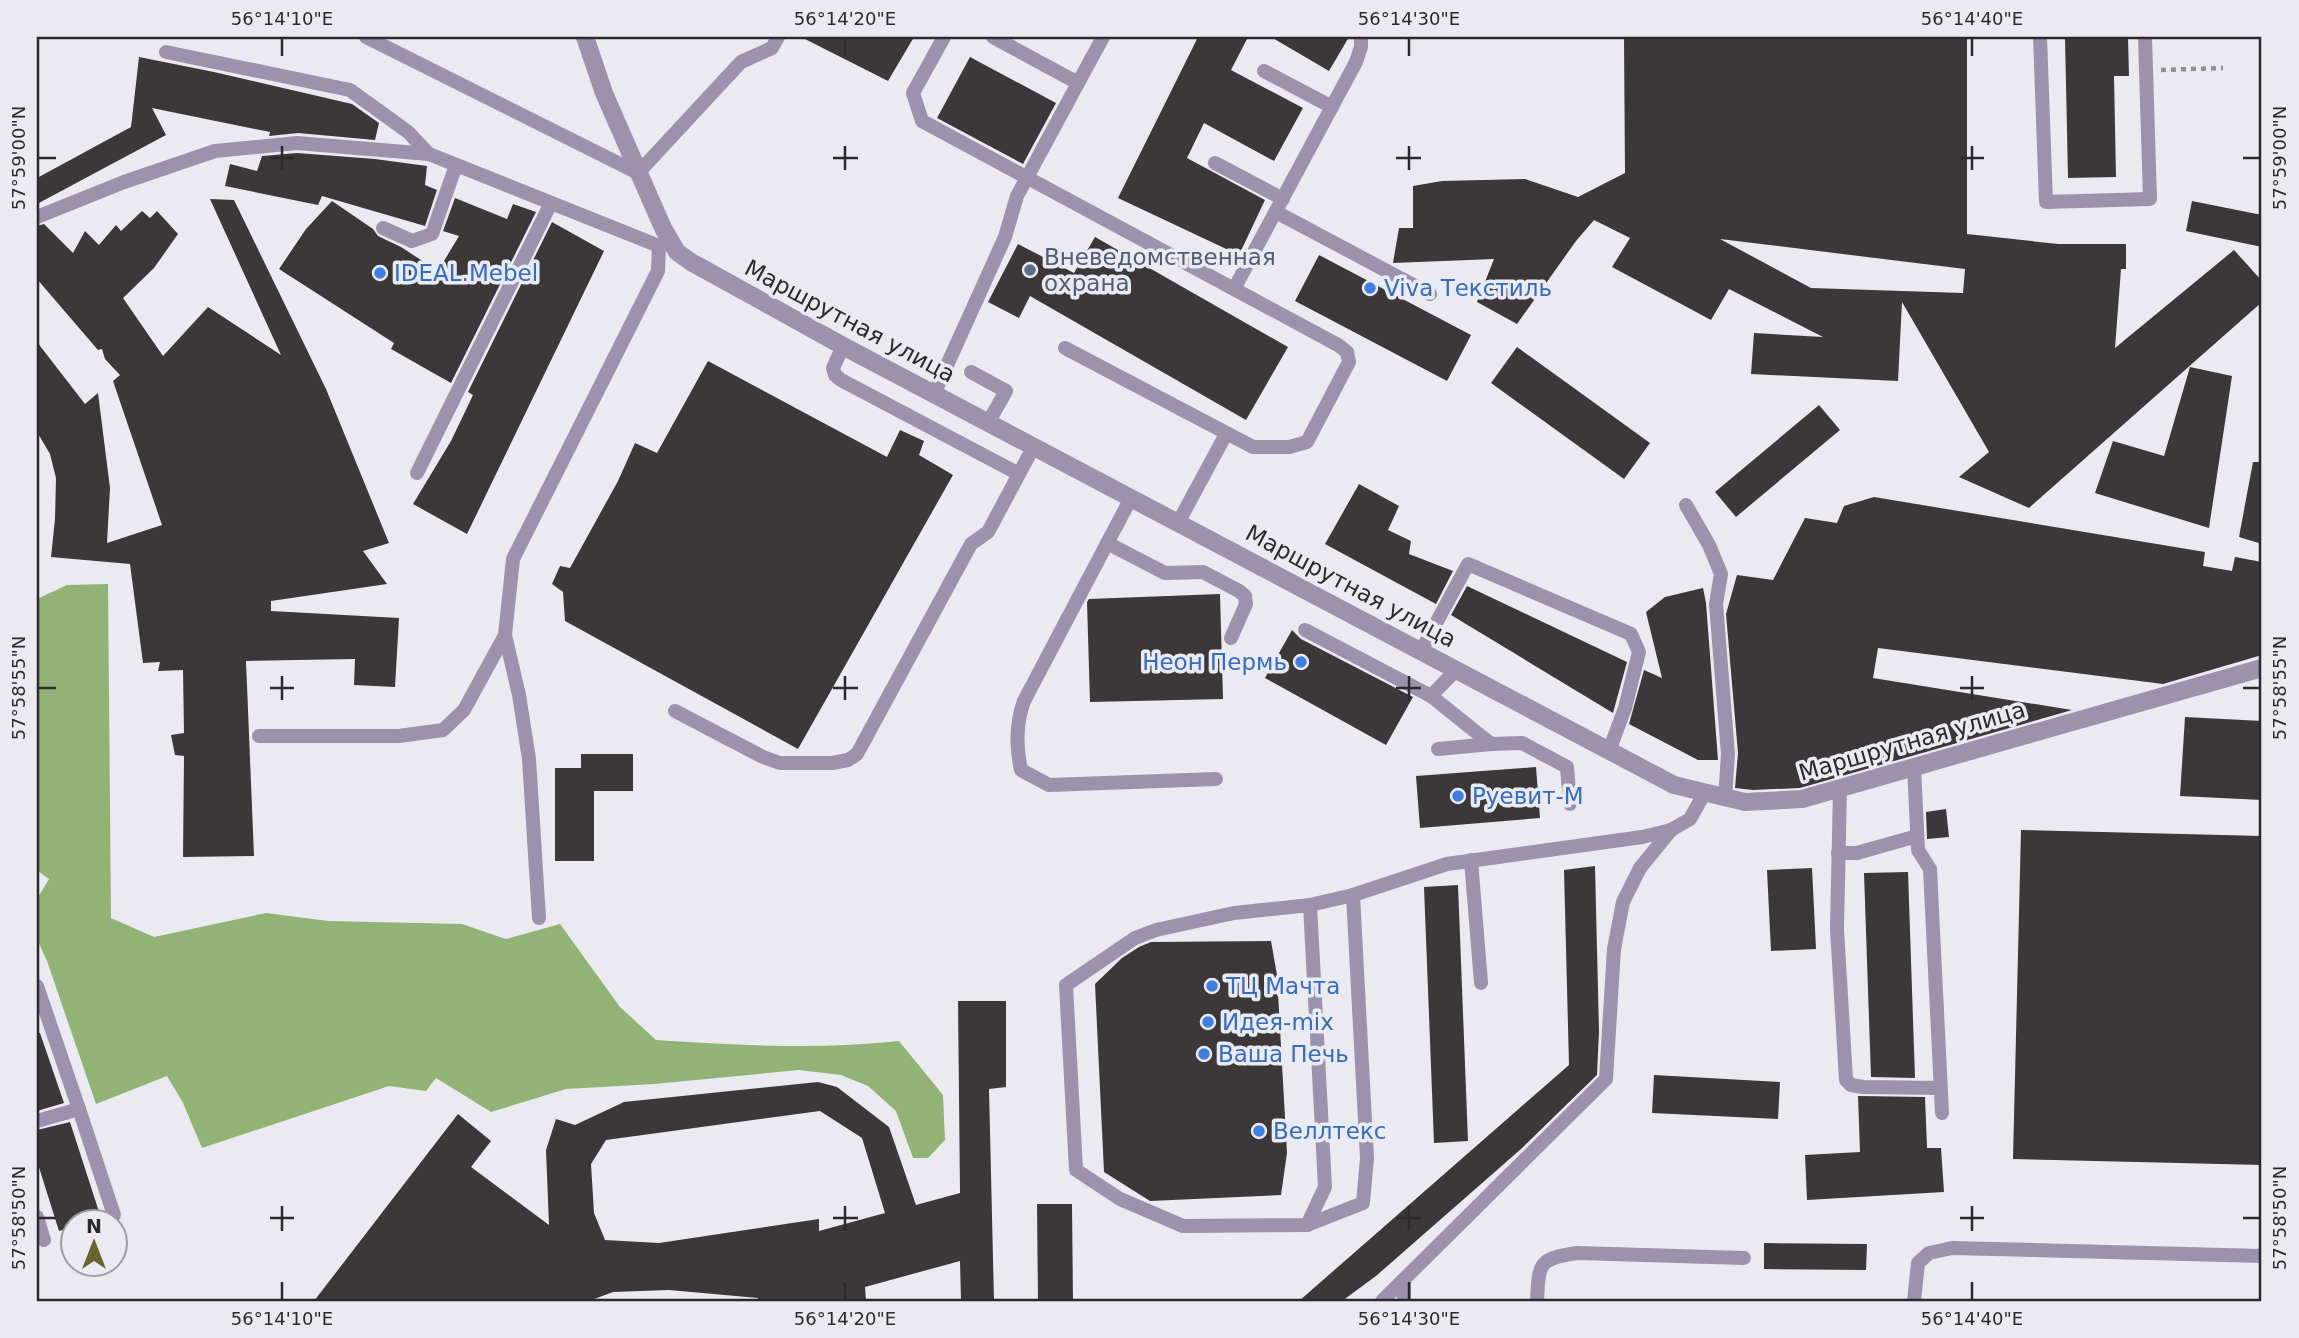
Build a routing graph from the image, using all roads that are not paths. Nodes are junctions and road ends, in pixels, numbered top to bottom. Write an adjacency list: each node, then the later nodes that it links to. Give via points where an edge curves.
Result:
1 (366, 37): 17 (lane)
2 (585, 37): 17 (street, Маршрутная улица)
3 (778, 37): 17 (lane, via 772,48 741,62)
4 (944, 37): 18 (lane, via 914,93 922,121)
5 (993, 37): 12 (lane)
6 (1103, 37): 12 (lane)
7 (1361, 37): 13 (lane, via 1356,62)
8 (2040, 37): 9 (lane, via 2046,202 2150,199)
9 (2145, 37)
10 (166, 52): 14 (lane, via 350,90 408,132)
11 (1264, 71): 13 (lane)
12 (1078, 82): 18 (lane)
13 (1332, 107): 20 (lane)
14 (429, 154): 16 (lane); 21 (lane, via 297,143 215,151)
15 (1214, 163): 20 (lane)
16 (456, 165): 19 (lane); 22 (lane, via 432,234 412,241)
17 (638, 173): 23 (street, Маршрутная улица)
18 (1027, 178): 24 (lane); 29 (lane)
19 (551, 203): 23 (lane); 33 (lane)
20 (1279, 205): 24 (lane); 25 (lane)
21 (37, 217)
22 (383, 228)
23 (664, 243): 26 (street, Маршрутная улица); 40 (lane, via 657,271 513,559)
24 (1234, 289): 31 (lane, via 1338,345 1347,352 1349,362 1307,443 1253,447)
25 (1430, 294)
26 (843, 346): 29 (street, Маршрутная улица); 34 (lane, via 833,368 841,380)
27 (1065, 348): 31 (lane)
28 (971, 372): 30 (lane, via 1006,391)
29 (934, 394): 30 (street, Маршрутная улица)
30 (988, 423): 32 (street, Маршрутная улица)
31 (1226, 434): 37 (lane)
32 (1034, 446): 34 (lane); 35 (street, Маршрутная улица)
33 (417, 473)
34 (1019, 474): 46 (lane, via 988,532 971,544 857,754 832,763 780,763)
35 (1131, 498): 37 (street, Маршрутная улица); 38 (lane)
36 (1686, 505): 55 (lane, via 1721,574 1716,604 1728,754)
37 (1178, 523): 42 (street, Маршрутная улица)
38 (1107, 543): 41 (lane, via 1165,573 1203,572 1239,591 1246,604); 52 (lane, via 1024,701 1018,731 1021,770 1049,785)
39 (1305, 630): 45 (lane)
40 (505, 635): 47 (lane, via 464,710 443,730 399,736); 63 (lane, via 529,759)
41 (1231, 638)
42 (1421, 651): 44 (street, Маршрутная улица); 50 (lane, via 1468,564 1631,634 1639,652)
43 (2262, 668): 51 (street, Маршрутная улица)
44 (1456, 670): 45 (lane); 50 (street, Маршрутная улица)
45 (1431, 696): 48 (lane)
46 (675, 711)
47 (260, 736)
48 (1491, 744): 49 (lane); 56 (lane, via 1522,743 1567,767)
49 (1438, 749)
50 (1609, 751): 54 (street, Маршрутная улица, via 1674,785)
51 (1914, 767): 53 (street, Маршрутная улица); 58 (lane)
52 (1216, 779)
53 (1840, 788): 55 (street, Маршрутная улица, via 1802,799 1745,802); 59 (lane)
54 (1704, 794): 55 (street, Маршрутная улица); 57 (lane, via 1690,819)
55 (1725, 798)
56 (1570, 804)
57 (1671, 830): 60 (lane); 76 (lane, via 1640,868 1620,914 1606,1079)
58 (1917, 836): 59 (lane, via 1857,853); 66 (lane, via 1918,850 1930,869)
59 (1838, 853): 66 (lane, via 1837,929 1846,1080 1863,1087)
60 (1471, 860): 61 (lane); 64 (lane)
61 (1353, 895): 62 (lane); 72 (lane, via 1367,1158 1363,1203)
62 (1310, 905): 72 (lane, via 1325,1187); 72 (lane, via 1234,913 1156,930 1135,938 1066,985 1076,1171 1120,1199 1182,1226)
63 (539, 918)
64 (1481, 983)
65 (37, 986): 67 (lane)
66 (1941, 1088): 68 (lane)
67 (79, 1109): 69 (lane); 70 (lane)
68 (1942, 1113)
69 (37, 1121)
70 (112, 1208)
71 (37, 1217): 73 (lane)
72 (1307, 1225)
73 (44, 1240)
74 (2262, 1256): 80 (lane, via 1952,1248 1929,1253 1918,1263)
75 (1744, 1258): 79 (lane, via 1577,1253 1550,1258 1541,1267)
76 (1404, 1280): 77 (lane); 78 (lane)
77 (1382, 1301)
78 (1404, 1301)
79 (1538, 1301)
80 (1914, 1301)

